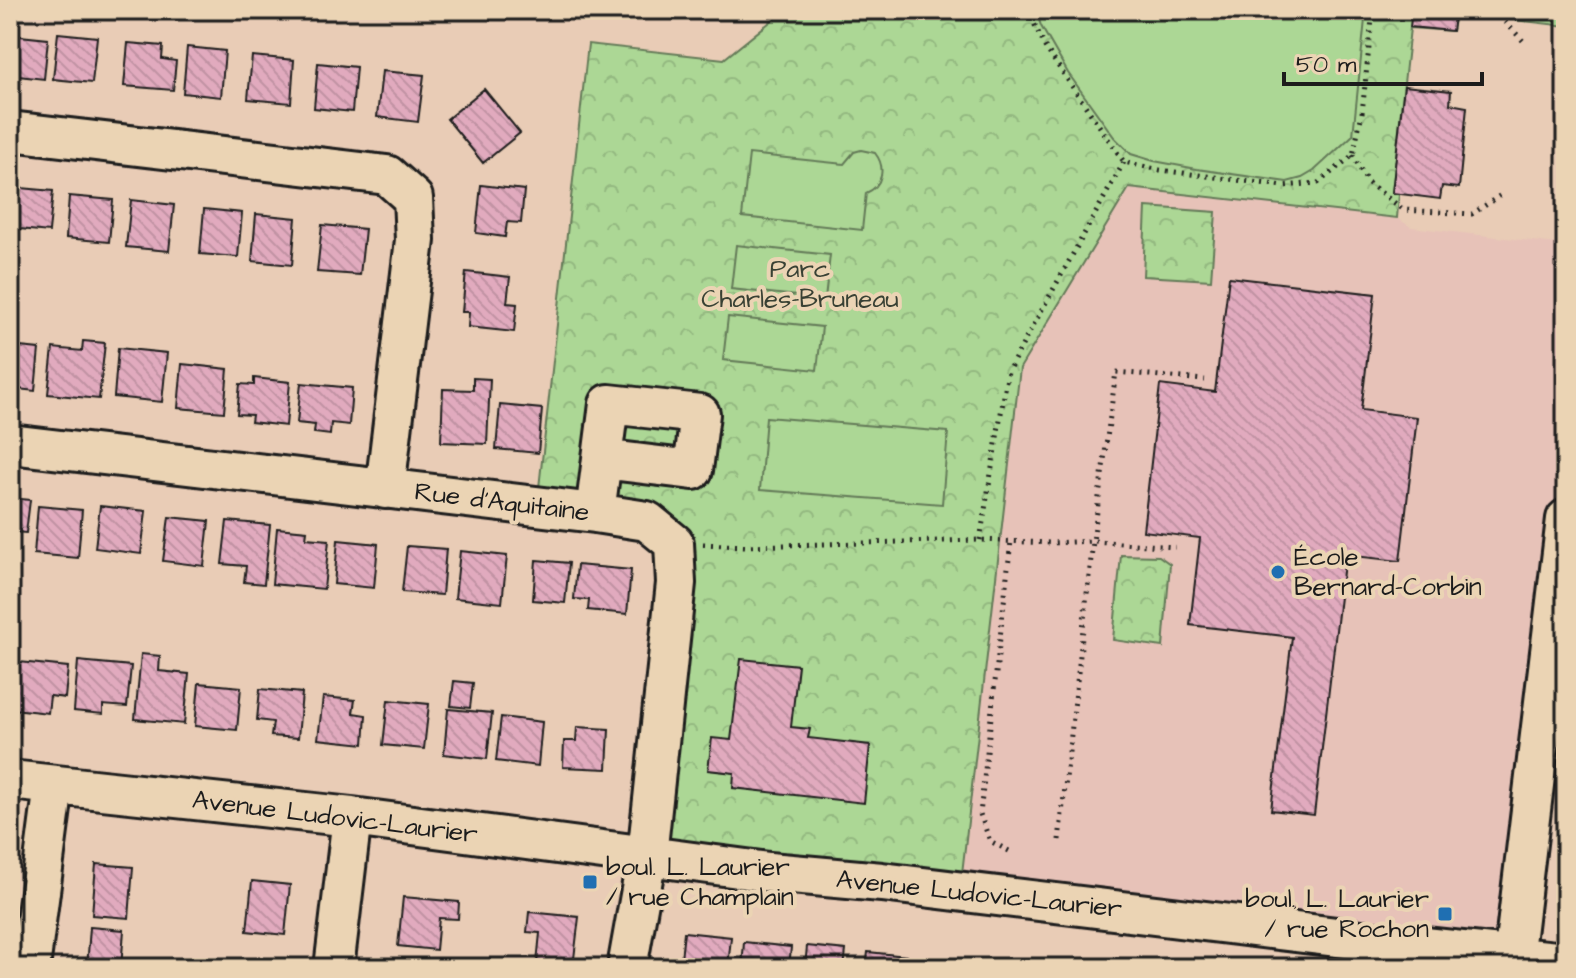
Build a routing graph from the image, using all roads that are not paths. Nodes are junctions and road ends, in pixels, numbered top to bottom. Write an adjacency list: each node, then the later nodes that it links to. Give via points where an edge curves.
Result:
1 (10, 131): 4 (street, via 387,175 413,198 415,240)
2 (10, 444): 4 (street, Rue d'Aquitaine)
3 (602, 459): 5 (street)
4 (385, 489): 5 (street, Rue d'Aquitaine)
5 (595, 513): 11 (street, Rue d'Aquitaine, via 647,521 674,543 676,583)
6 (1566, 519): 7 (street)
7 (1559, 635): 12 (street)
8 (10, 780): 9 (street, Avenue Ludovic-Laurier)
9 (54, 785): 10 (street, Avenue Ludovic-Laurier); 14 (street)
10 (352, 817): 11 (street, Avenue Ludovic-Laurier); 15 (street)
11 (647, 856): 12 (street, Avenue Ludovic-Laurier); 16 (street)
12 (1513, 962): 13 (street, Avenue Ludovic-Laurier)
13 (1566, 962)
14 (30, 968)
15 (334, 968)
16 (627, 968)

